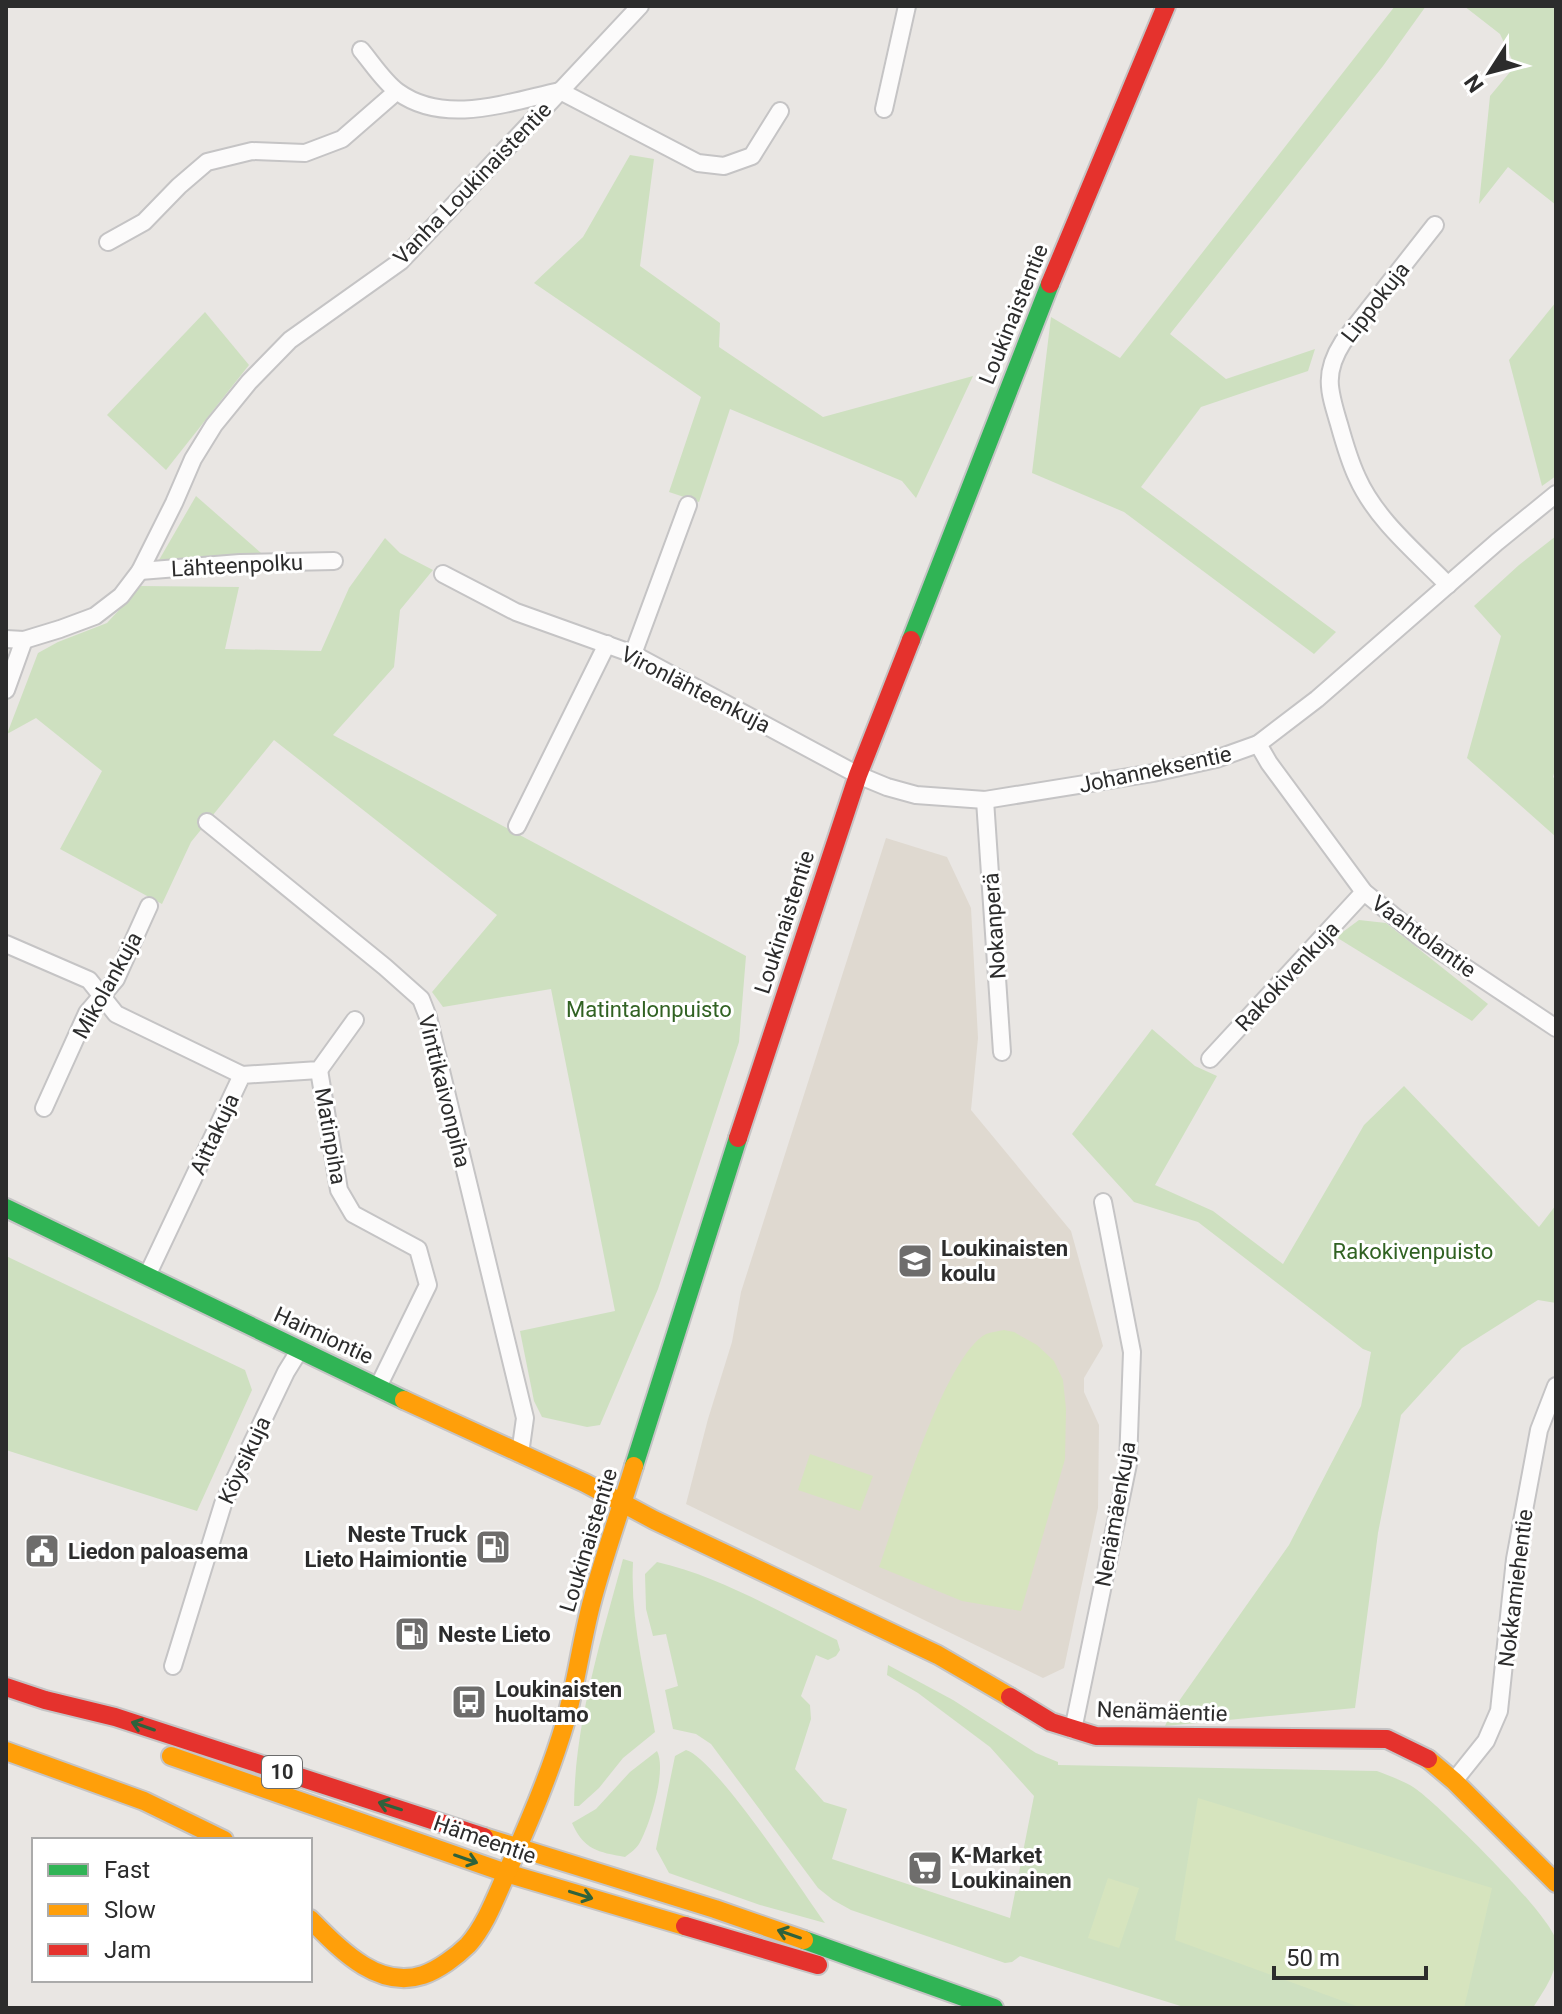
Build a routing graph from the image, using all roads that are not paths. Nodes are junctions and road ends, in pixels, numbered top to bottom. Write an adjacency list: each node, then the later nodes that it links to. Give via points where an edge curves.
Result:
1 (640, 6): 5 (street, Vanha Loukinaistentie)
2 (907, 6): 7 (street)
3 (1166, 6): 23 (main road, Loukinaistentie, via 1038,314)
4 (361, 50): 6 (street)
5 (560, 91): 6 (street, via 476,109 424,105); 8 (street, via 711,165 752,156); 14 (street, Vanha Loukinaistentie, via 401,261 290,340 249,382 193,459)
6 (396, 92): 10 (street, via 342,139 305,153 252,151 207,162 144,222)
7 (884, 109)
8 (780, 111)
9 (1435, 225): 16 (street, Lippokuja, via 1343,342 1331,360 1329,382 1349,458 1367,496)
10 (108, 242)
11 (1556, 494): 16 (street, Johanneksentie)
12 (688, 505): 20 (street)
13 (334, 561): 14 (street, Lähteenpolku)
14 (140, 571): 18 (street, Vanha Loukinaistentie, via 121,596 95,616)
15 (443, 574): 19 (street, Vironlähteenkuja, via 516,612)
16 (1448, 585): 22 (street, Johanneksentie)
17 (6, 639): 18 (street, Vanha Loukinaistentie)
18 (24, 640): 21 (street)
19 (607, 644): 20 (street, Vironlähteenkuja); 26 (street)
20 (633, 654): 23 (street, Vironlähteenkuja)
21 (6, 690)
22 (1258, 744): 24 (street, Johanneksentie, via 1153,773); 27 (street, Vaahtolantie)
23 (858, 775): 24 (street, Johanneksentie, via 916,795); 45 (main road, Loukinaistentie)
24 (985, 800): 33 (street, Nokanperä)
25 (207, 822): 44 (street, Vinttikaivonpiha, via 421,999 525,1418)
26 (517, 826)
27 (1364, 892): 32 (street, Vaahtolantie, via 1421,938); 34 (street, Rakokivenkuja)
28 (149, 906): 30 (street, Mikolankuja)
29 (6, 944): 30 (street, via 89,980)
30 (103, 997): 36 (street, via 116,1014); 37 (street, Mikolankuja, via 87,1013)
31 (355, 1020): 35 (street)
32 (1556, 1028)
33 (1002, 1052)
34 (1210, 1059)
35 (319, 1070): 36 (street, Aittakuja); 43 (street, Matinpiha, via 339,1190 353,1214 418,1249 428,1285)
36 (242, 1075): 40 (street, Aittakuja)
37 (44, 1108)
38 (1103, 1202): 49 (street, Nenämäenkuja, via 1132,1352 1128,1464)
39 (6, 1208): 40 (main road, Haimiontie)
40 (147, 1276): 41 (main road, Haimiontie)
41 (299, 1351): 43 (main road, Haimiontie); 46 (street, Köysikuja, via 223,1504)
42 (1556, 1386): 51 (street, Nokkamiehentie, via 1539,1430 1515,1559 1499,1711 1486,1741)
43 (378, 1387): 44 (main road, Haimiontie)
44 (520, 1454): 45 (main road, Haimiontie)
45 (623, 1503): 49 (main road, Nenämäentie, via 938,1655); 53 (main road, Loukinaistentie, via 591,1605 565,1722)
46 (173, 1666)
47 (6, 1687): 48 (main road, Hämeentie / 10)
48 (45, 1700): 53 (main road, Hämeentie / 10, one-way to 48, via 115,1717); 54 (main road, Hämeentie / 10, one-way to 54, via 140,1745)
49 (1073, 1730): 51 (main road, Nenämäentie, via 1096,1736 1387,1739 1423,1755)
50 (6, 1751): 52 (main road, via 115,1787)
51 (1454, 1781): 55 (main road, Nenämäentie)
52 (221, 1838)
53 (518, 1847): 54 (main road, Loukinaistentie); 57 (main road, Hämeentie / 10, one-way to 53, via 760,1924)
54 (506, 1873): 56 (main road, Loukinaistentie, via 468,1945 421,1976 401,1978 363,1965); 57 (main road, Hämeentie / 10, one-way to 57, via 840,1971)
55 (1556, 1883)
56 (312, 1921)
57 (922, 1985): 58 (main road, Hämeentie / 10)
58 (994, 2008)

